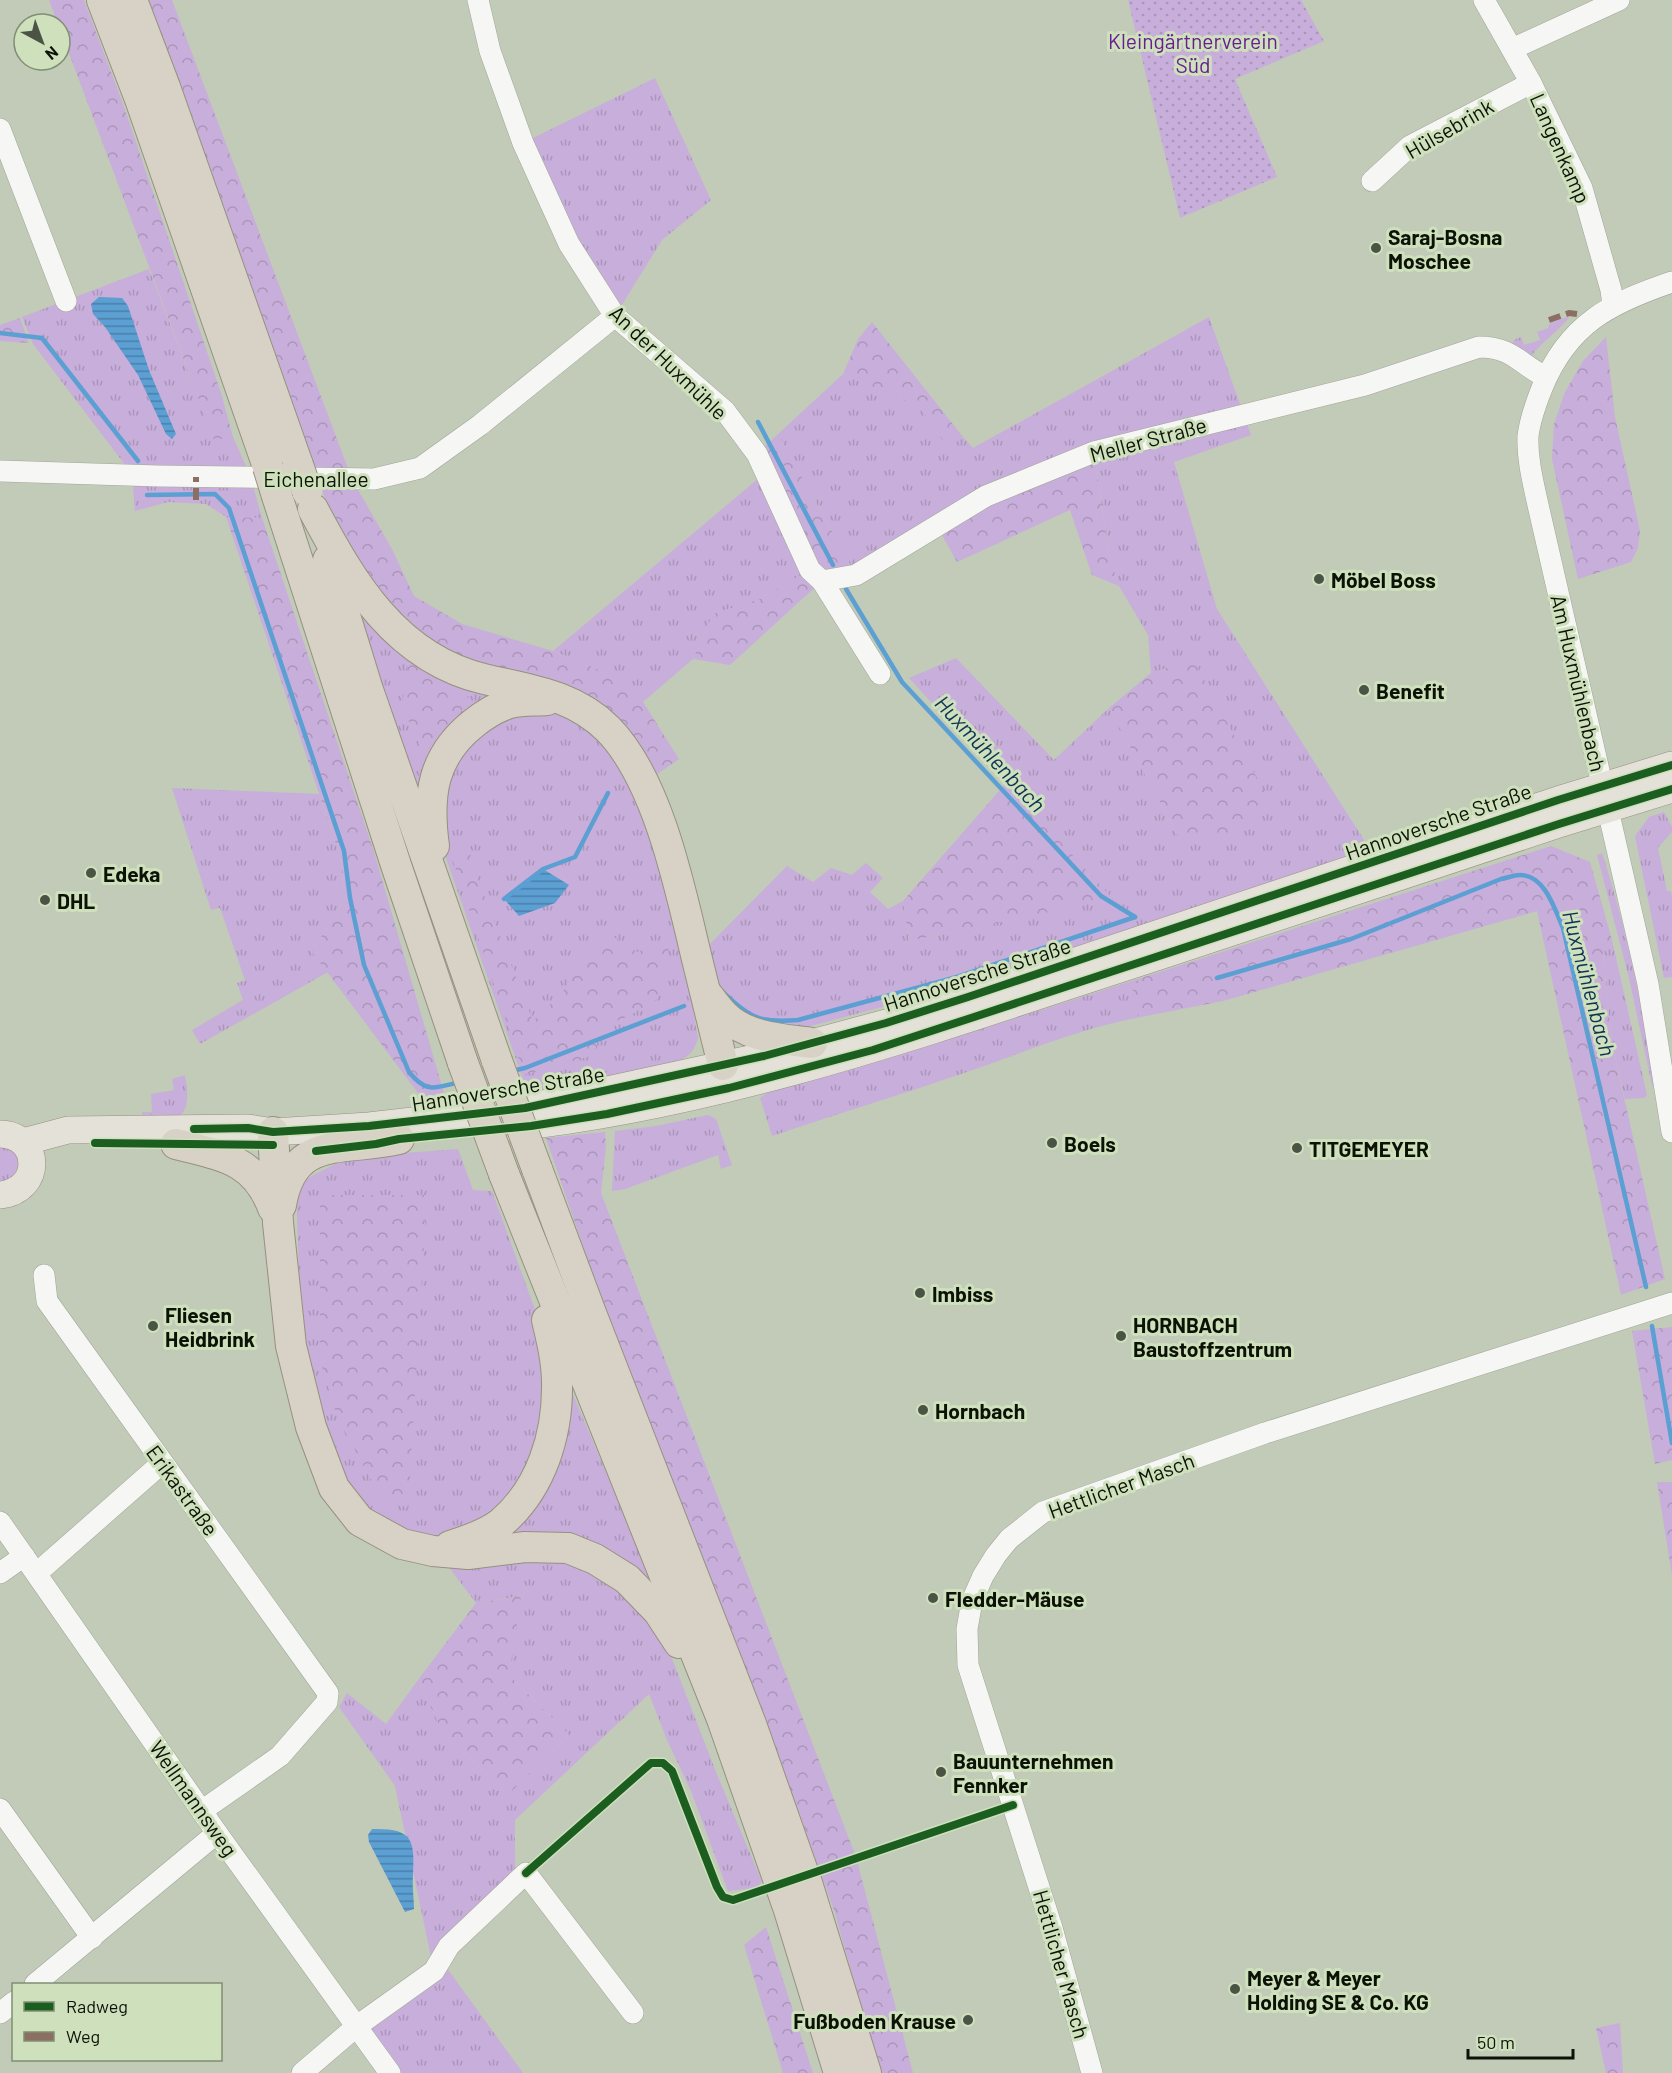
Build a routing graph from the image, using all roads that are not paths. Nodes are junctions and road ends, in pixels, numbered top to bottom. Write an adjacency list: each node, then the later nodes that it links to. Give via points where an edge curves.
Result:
1 (102, 0): 33 (highway, bridge, via 268,467 463,1063)
2 (132, 0): 16 (highway)
3 (478, 0): 13 (street, An der Huxmühle, via 490,51 523,143 569,244)
4 (1484, 0): 6 (street, Langenkamp)
5 (1619, 0): 6 (street)
6 (1512, 50): 7 (street, Langenkamp)
7 (1531, 83): 9 (street, Hülsebrink, via 1410,146); 12 (street, Langenkamp, via 1582,188)
8 (2, 141): 11 (street)
9 (1372, 182)
10 (1672, 282): 12 (street)
11 (66, 301)
12 (1613, 305): 14 (street, Am Huxmühlenbach, via 1567,343)
13 (615, 315): 15 (street, Eichenallee, via 480,425 420,468 374,480); 17 (street, An der Huxmühle, via 725,411 756,454 810,570)
14 (1546, 377): 17 (street, Meller Straße, via 1516,356 1494,347 1479,347 1365,385 1094,452 986,496 856,575); 22 (street, Am Huxmühlenbach, via 1528,436 1530,468)
15 (0, 471)
16 (306, 488): 19 (highway, via 353,580 406,641 440,663 482,679); 23 (highway, via 367,687)
17 (822, 581): 18 (street, An der Huxmühle)
18 (880, 674)
19 (563, 699): 23 (highway, via 511,703 484,715 448,747 436,772 432,795); 24 (highway, via 608,729 644,785 669,849)
20 (1672, 765): 22 (main road, Hannoversche Straße)
21 (1672, 789): 22 (main road, Hannoversche Straße)
22 (1606, 798): 25 (main road, Hannoversche Straße, via 1558,800 968,997); 26 (main road, Hannoversche Straße, via 1559,824 873,1050); 27 (street, Am Huxmühlenbach, via 1648,984)
23 (442, 903): 47 (highway, bridge, via 591,1313 751,1724)
24 (705, 992): 25 (highway, via 725,1016 746,1030 771,1038); 26 (highway)
25 (812, 1043): 26 (main road, Hannoversche Straße)
26 (726, 1077): 28 (main road, Hannoversche Straße, via 525,1108); 29 (main road, Hannoversche Straße, via 607,1114)
27 (1672, 1132)
28 (273, 1138): 29 (main road, Hannoversche Straße); 30 (main road); 31 (main road, via 248,1128 95,1128 61,1131); 34 (highway)
29 (399, 1139): 34 (highway, via 323,1149 303,1159 287,1183)
30 (176, 1144): 31 (main road, via 73,1143 39,1154); 34 (highway, via 215,1154 248,1169 267,1192)
31 (18, 1145): 32 (main road, via 32,1168 25,1184)
32 (3, 1200)
33 (524, 1221): 39 (highway, via 554,1348 558,1382 555,1427 541,1470 515,1509 499,1525); 43 (highway)
34 (278, 1222): 39 (highway, via 291,1346 311,1427 334,1488 360,1521 402,1544)
35 (44, 1275): 37 (street, Erikastraße, via 47,1301)
36 (1672, 1303): 58 (street, Hettlicher Masch, via 1265,1433 1096,1492 1043,1512 996,1555 972,1601 967,1629 968,1665 1052,1928)
37 (162, 1463): 42 (street); 45 (street, Erikastraße, via 328,1693 327,1702 280,1756)
38 (0, 1522): 40 (street, Wellmannsweg)
39 (433, 1551): 43 (highway, via 468,1554 525,1547 568,1548 595,1558 627,1579 658,1611)
40 (24, 1556): 41 (street); 42 (street, Wellmannsweg)
41 (0, 1573)
42 (37, 1573): 45 (street, Wellmannsweg)
43 (722, 1719): 47 (highway)
44 (0, 1809): 48 (street)
45 (203, 1810): 46 (street, Wellmannsweg)
46 (218, 1833): 48 (street); 53 (street, Wellmannsweg)
47 (793, 1882): 56 (highway); 57 (highway)
48 (92, 1938): 49 (street)
49 (36, 1983)
50 (12, 2004): 51 (street)
51 (0, 2013)
52 (633, 2013): 53 (street, via 526,1873 449,1946 434,1971)
53 (357, 2026): 54 (street); 55 (street, Wellmannsweg)
54 (302, 2073)
55 (390, 2073)
56 (839, 2073)
57 (867, 2073)
58 (1092, 2073)

